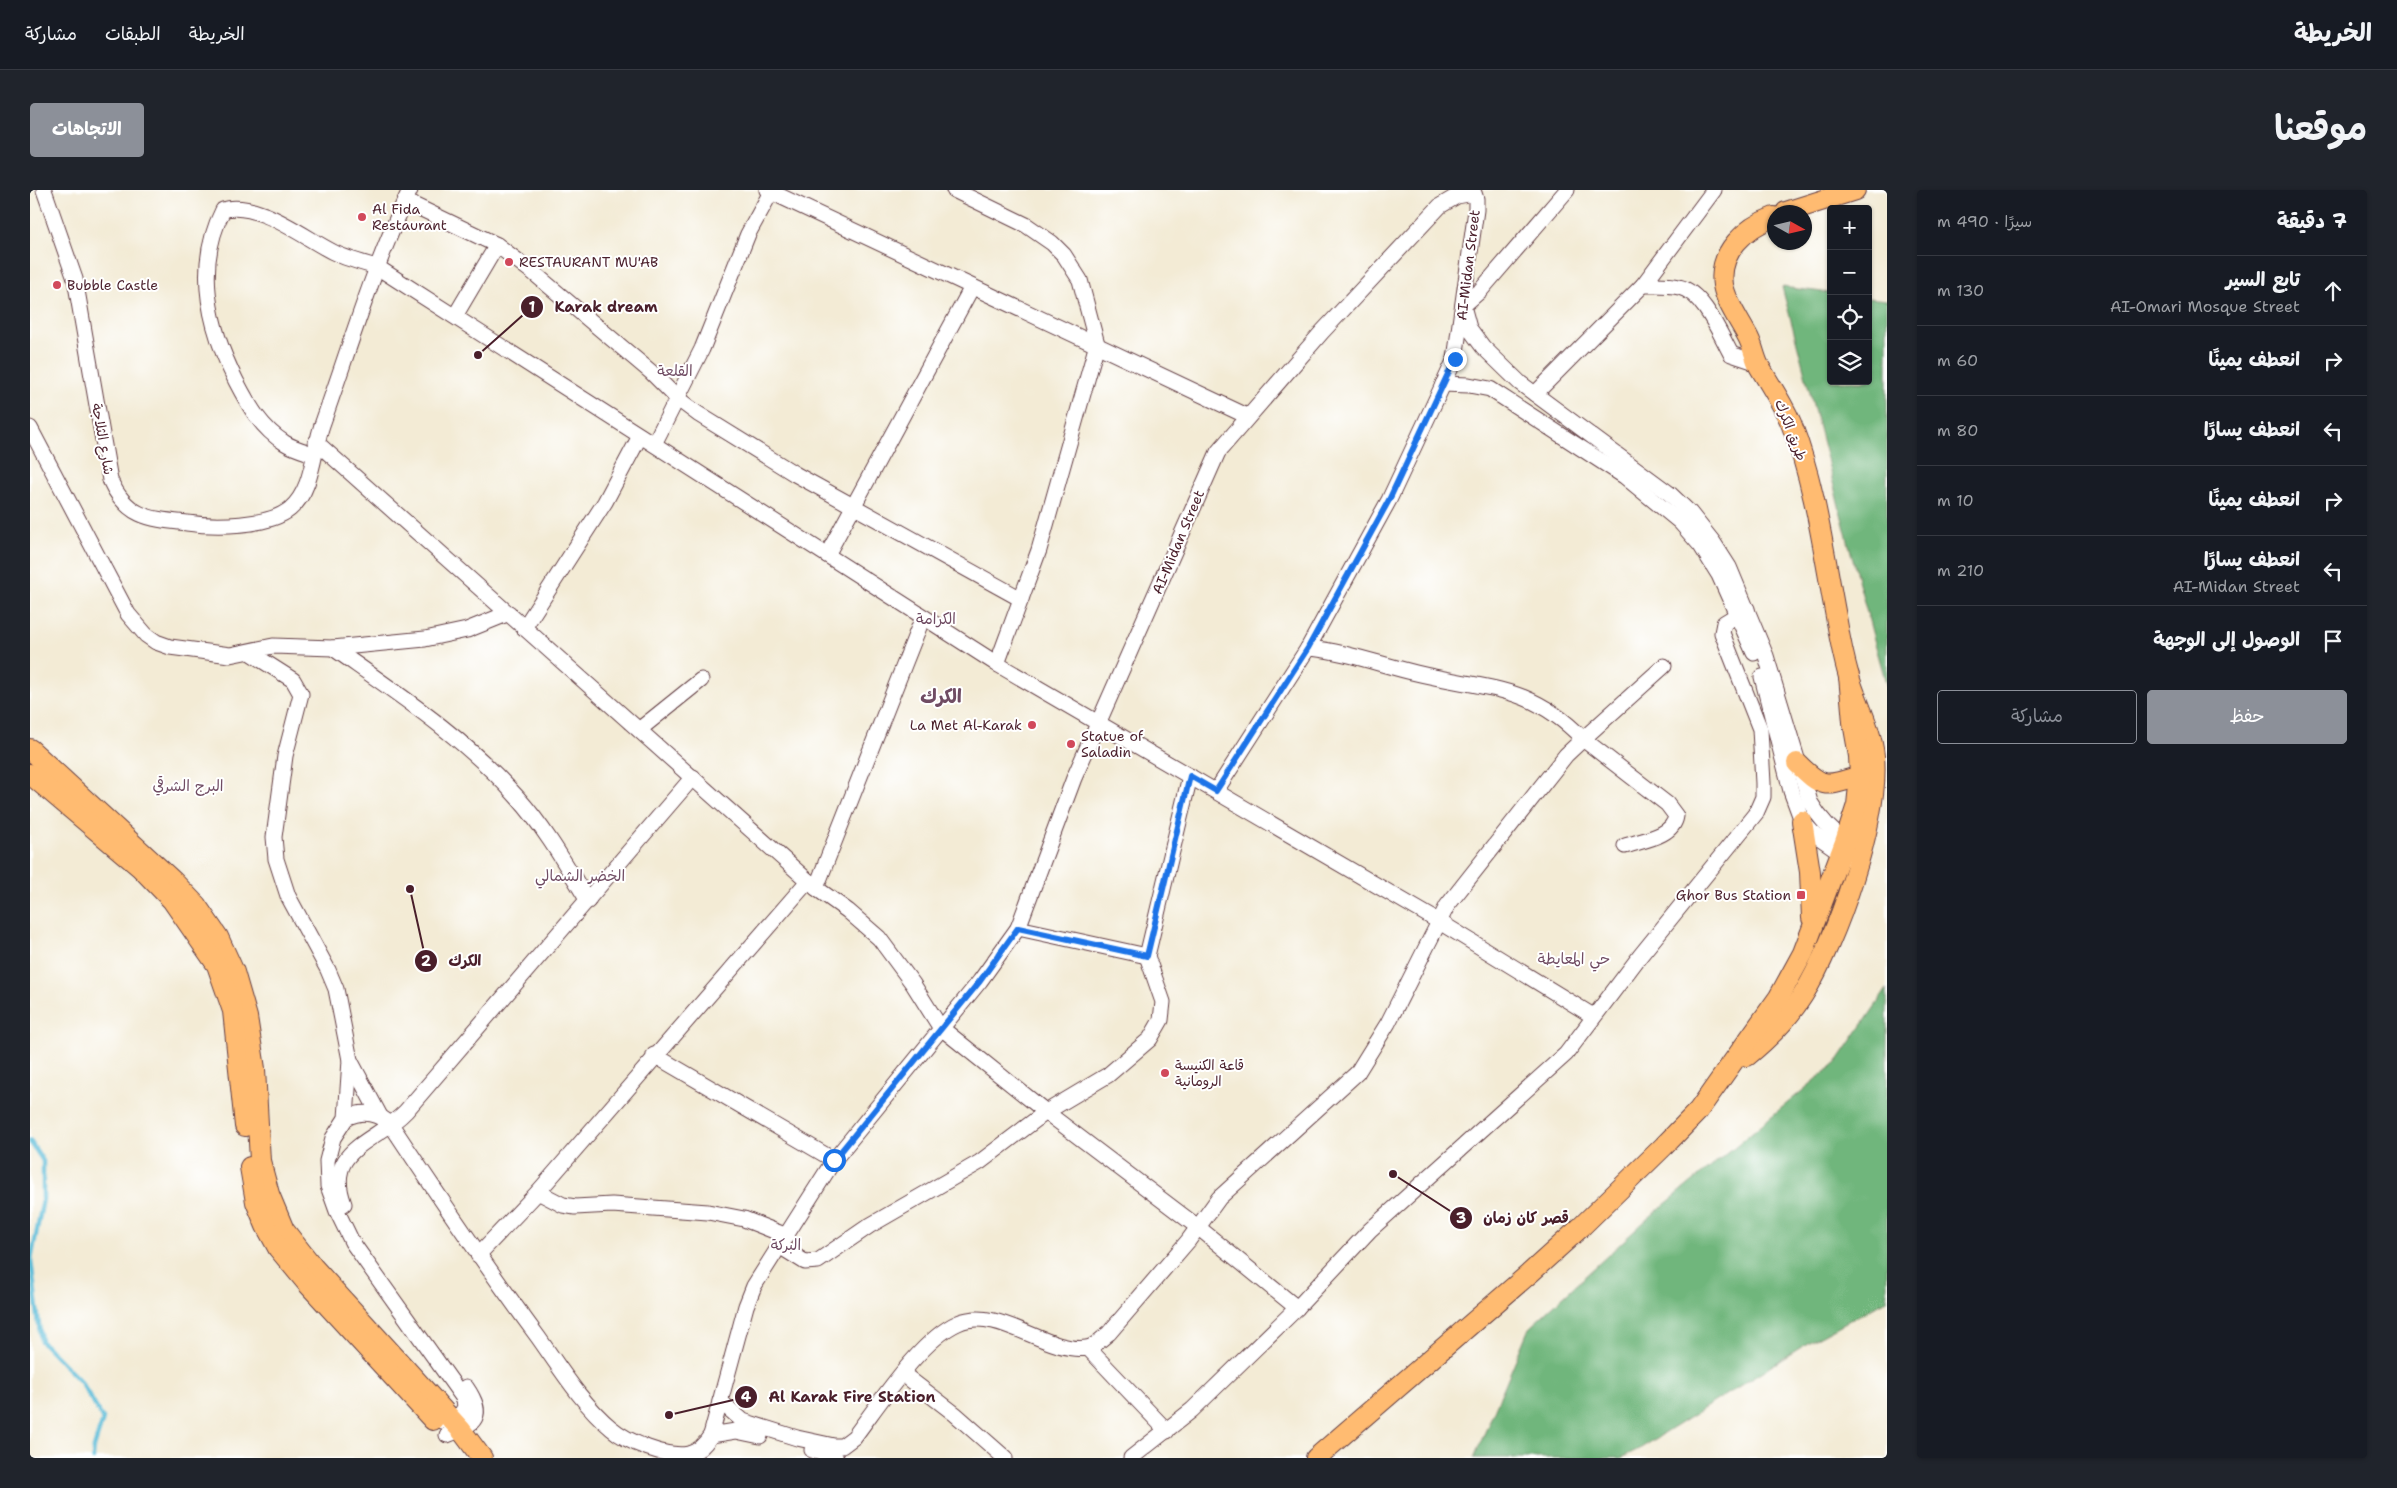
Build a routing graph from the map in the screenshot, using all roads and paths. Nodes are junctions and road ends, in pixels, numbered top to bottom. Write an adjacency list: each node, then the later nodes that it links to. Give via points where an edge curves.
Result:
1 (44, 190): 25 (street, شارع الثلاجة, via 75,279 110,480 123,503 137,514 156,520 191,524 251,523 279,516 296,503 305,487)
2 (954, 190): 16 (street, via 1026,225 1064,255 1080,280)
3 (1567, 190): 14 (street, via 1480,291)
4 (1714, 190): 12 (street)
5 (1855, 190): 8 (main road)
6 (769, 191): 13 (street); 20 (street)
7 (408, 195): 10 (street); 11 (street, شارع الثلاجة)
8 (1808, 205)
9 (1767, 221): 17 (main road, طريق الكرك, via 1735,243 1729,251 1723,276 1725,294)
10 (497, 244): 15 (street); 20 (street, via 651,372)
11 (377, 267): 15 (street); 25 (street, شارع الثلاجة); 25 (street, via 333,252 259,213 230,208 223,210 218,220 206,277 211,316 221,347 251,410 261,423 284,443)
12 (1643, 285): 17 (street, via 1680,287 1691,293 1703,305 1731,354); 19 (street)
13 (972, 287): 16 (street); 26 (street)
14 (1463, 306): 18 (street, AI-Midan Street, via 1455,359); 19 (street, via 1469,328 1483,347); 21 (street, AI-Midan Street, via 1476,210 1474,193 1458,196 1440,206)
15 (455, 316): 23 (street)
16 (1097, 344): 21 (street); 29 (street, via 1039,550)
17 (1758, 363): 39 (main road, طريق الكرك, via 1779,396 1791,424 1813,493)
18 (1444, 384): 27 (street, via 1469,384 1490,389); 35 (street, AI-Midan Street, via 1389,500)
19 (1534, 394): 27 (street, via 1663,489)
20 (678, 399): 24 (street); 26 (street)
21 (1247, 416): 41 (street, AI-Midan Street, via 1218,452)
22 (30, 428): 36 (street, via 128,614 146,635 170,647 219,655)
23 (640, 436): 24 (street); 33 (street, via 605,502)
24 (654, 444): 28 (street)
25 (315, 448): 31 (street)
26 (852, 506): 28 (street); 29 (street)
27 (1685, 518): 30 (street, via 1713,542 1729,567)
28 (827, 555): 32 (street)
29 (1021, 599): 37 (street)
30 (1742, 612): 45 (street, via 1777,692); 51 (street, via 1791,791); 60 (street, via 1724,623 1722,632 1760,729 1764,783 1760,807)
31 (509, 613): 33 (street); 34 (street, via 454,633)
32 (923, 617): 37 (street); 54 (street)
33 (524, 628): 42 (street)
34 (333, 648): 36 (street, via 291,645); 55 (street, via 463,742 523,804)
35 (1308, 648): 43 (street, via 1518,694 1545,706); 50 (street, AI-Midan Street)
36 (249, 652): 63 (street, via 294,680 300,688 300,704 285,756 278,804 274,837 276,859 294,910 333,983)
37 (997, 664): 41 (street)
38 (1664, 666): 43 (street)
39 (1849, 676): 48 (main road, طريق الكرك); 53 (main road, طريق الكرك, via 1868,729 1874,757 1869,818)
40 (700, 680): 42 (street)
41 (1100, 724): 47 (street); 57 (street, AI-Midan Street, via 1074,778)
42 (640, 729): 49 (street)
43 (1583, 738): 52 (street, via 1667,804 1676,816 1672,827 1664,833); 56 (street, via 1468,878)
44 (30, 749): 79 (main road, via 174,881 196,905 218,938 234,972 247,1017 255,1069 260,1161 284,1230)
45 (1797, 763): 48 (main road, via 1822,783 1834,784); 53 (street, via 1806,794 1819,817)
46 (30, 774): 79 (main road, via 140,867 172,900 203,943 216,965 233,1011 248,1157 256,1202 266,1226 278,1248 306,1283)
47 (1190, 776): 50 (street); 59 (street)
48 (1860, 776): 53 (main road, طريق الكرك)
49 (693, 777): 54 (street); 55 (street)
50 (1216, 791): 56 (street)
51 (1802, 820): 53 (street, via 1813,833); 58 (main road, via 1810,872)
52 (1625, 846)
53 (1851, 853): 58 (main road); 64 (main road, via 1832,937 1802,997 1773,1033)
54 (812, 884): 61 (street, via 879,938); 62 (street)
55 (588, 901): 67 (street)
56 (1438, 921): 60 (street); 72 (street, via 1388,1023 1357,1073 1219,1198)
57 (1018, 928): 59 (street); 61 (street, AI-Midan Street, via 980,981)
58 (1813, 929): 64 (main road, via 1793,976)
59 (1147, 956): 65 (street, via 1162,1002 1163,1012 1158,1028 1150,1039 1108,1074)
60 (1593, 1016): 75 (street, via 1566,1054 1544,1076 1370,1230)
61 (940, 1027): 65 (street); 69 (street, AI-Midan Street)
62 (654, 1055): 69 (street); 71 (street)
63 (350, 1060): 66 (street); 67 (street)
64 (1726, 1073): 87 (main road, via 1698,1111 1581,1227)
65 (1046, 1112): 72 (street); 73 (street, via 980,1162 869,1226 818,1261 805,1262)
66 (346, 1118): 67 (street, via 365,1112); 68 (street)
67 (386, 1121): 70 (street); 74 (street)
68 (329, 1149): 70 (street); 79 (street, via 328,1186 348,1234 464,1399 464,1411)
69 (834, 1160): 73 (street, AI-Midan Street)
70 (342, 1163): 79 (street, via 338,1174 341,1195 361,1238 474,1399 476,1418 467,1428)
71 (538, 1192): 73 (street, via 563,1205 638,1206 708,1212 744,1219); 74 (street)
72 (1199, 1228): 75 (street); 76 (street, via 1109,1333)
73 (784, 1241): 78 (street, AI-Midan Street, via 751,1292)
74 (478, 1255): 81 (street, via 569,1380 612,1430 644,1447 677,1454 689,1454 698,1449)
75 (1297, 1308): 80 (street)
76 (1088, 1348): 77 (street, via 1056,1343 998,1322 969,1319 947,1329); 80 (street)
77 (903, 1374): 82 (street); 85 (street)
78 (720, 1402): 81 (street, AI-Midan Street); 82 (street, via 738,1419 760,1428 824,1444)
79 (448, 1427): 83 (main road); 84 (main road)
80 (1167, 1431): 86 (street)
81 (711, 1435): 82 (street, via 742,1432)
82 (838, 1454)
83 (468, 1458)
84 (482, 1458)
85 (1005, 1458)
86 (1131, 1458)
87 (1316, 1458)

